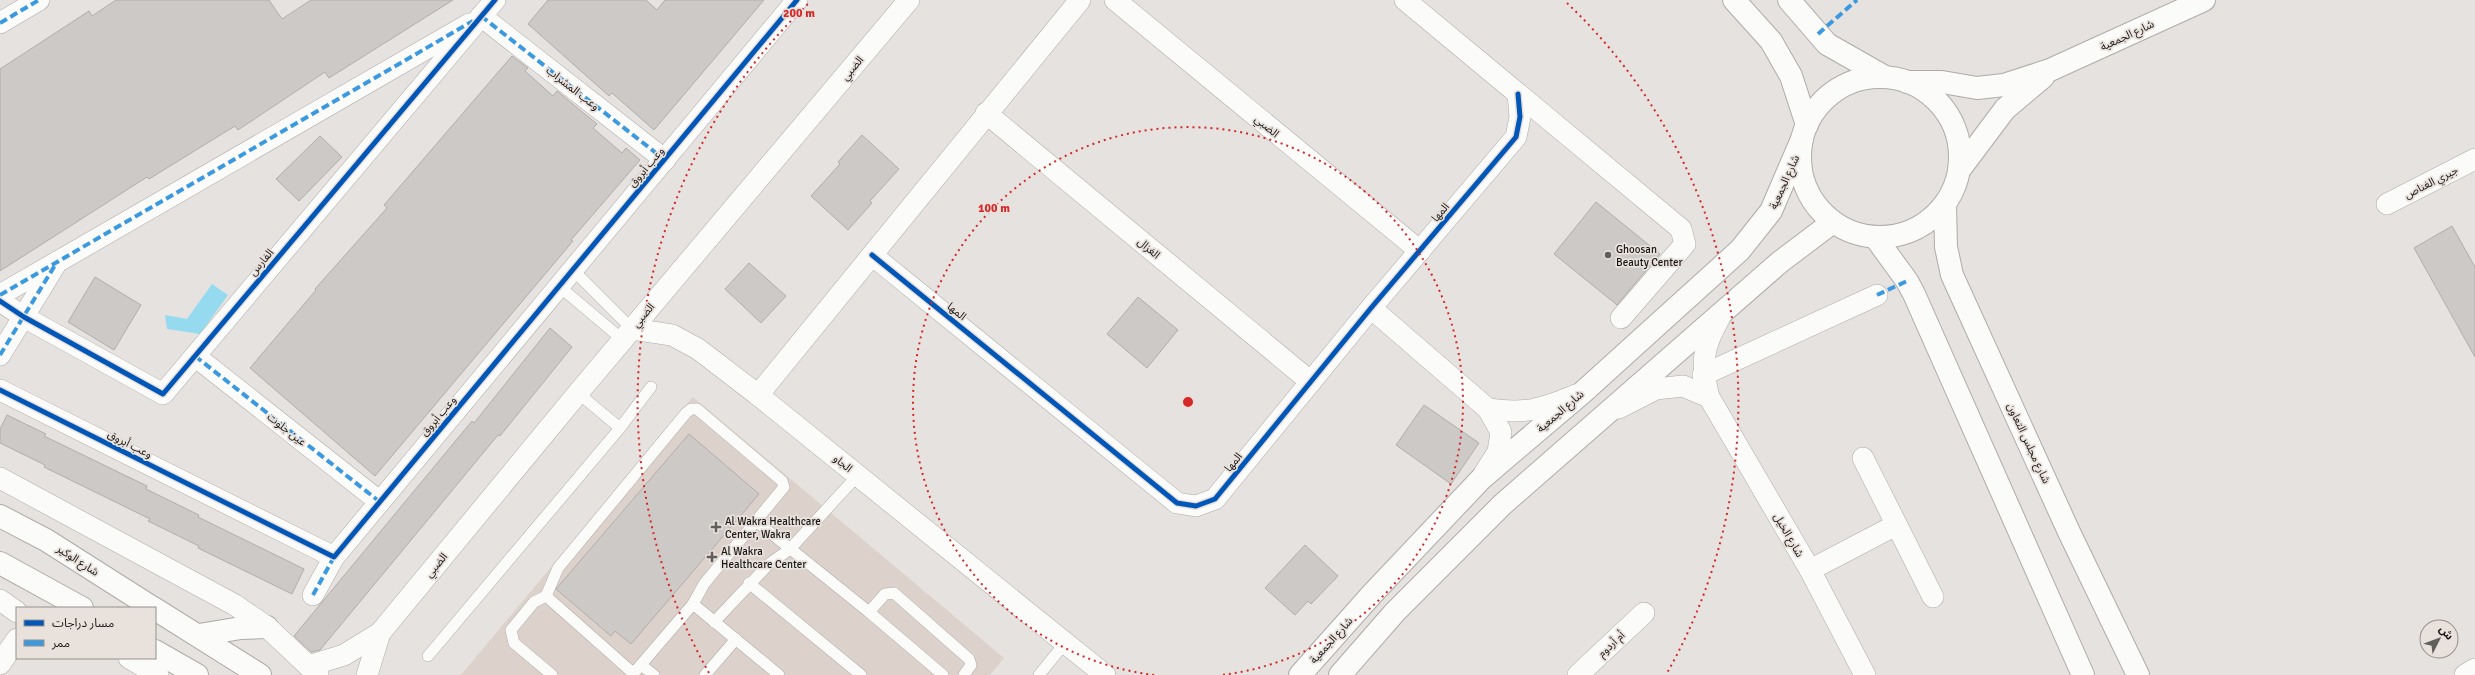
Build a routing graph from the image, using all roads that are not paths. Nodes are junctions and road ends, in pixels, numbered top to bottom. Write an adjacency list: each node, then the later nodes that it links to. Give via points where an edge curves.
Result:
1 (39, 0): 12 (street)
2 (495, 0): 11 (street, الفارس)
3 (797, 0): 20 (street, وعب أبروق)
4 (909, 0): 38 (street, الضبي)
5 (1080, 0): 17 (street)
6 (1115, 0): 26 (street, الضبي)
7 (1405, 0): 16 (street)
8 (1734, 0): 18 (main road, via 1772,41 1791,76)
9 (1789, 0): 14 (main road, via 1827,44)
10 (2204, 0): 13 (main road, شارع الجمعية)
11 (482, 16): 20 (street, وعب المشراب); 28 (street, الفارس); 40 (street, الفارس)
12 (0, 23)
13 (2050, 70): 15 (main road, شارع الجمعية, via 2004,85 1977,88 1942,82); 21 (main road, شارع الجمعية, via 2005,108)
14 (1885, 77): 15 (main road); 18 (main road, شارع الجمعية, via 1861,79 1838,89 1820,104)
15 (1907, 82): 21 (main road, via 1931,95 1949,116 1959,142)
16 (1518, 94): 26 (street, المها, via 1520,117 1516,137); 37 (street, via 1681,229 1684,244)
17 (986, 113): 27 (street); 42 (street, الغزال)
18 (1805, 132): 24 (main road, via 1800,162 1805,185 1816,205); 46 (main road, شارع الجمعية, via 1771,211 1740,250)
19 (2475, 159): 23 (street, جيري الغناص)
20 (665, 160): 29 (street, وعب أبروق)
21 (1960, 169): 22 (main road, via 1955,187)
22 (1946, 204): 25 (main road, via 1926,223 1902,235); 108 (main road, شارع مجلس التعاون, via 1946,247 1952,276 2069,532)
23 (2387, 204)
24 (1833, 222): 25 (main road, via 1853,232); 35 (main road, via 1780,262)
25 (1875, 237): 107 (main road, via 1914,294)
26 (1420, 251): 34 (street, المها)
27 (872, 255): 42 (street, المها, via 1177,503 1196,506 1216,499); 47 (street)
28 (58, 260): 31 (street, الفارس); 36 (street, الفارس)
29 (573, 270): 30 (street, وعب أبروق); 38 (lane)
30 (560, 287): 38 (lane); 56 (street, وعب أبروق)
31 (0, 295)
32 (1877, 295): 41 (street)
33 (0, 301): 36 (street, الفارس)
34 (1372, 308): 42 (street, المها); 49 (street)
35 (1724, 310): 41 (street, شارع الخيل, via 1706,340); 50 (main road)
36 (24, 317): 39 (street, الفارس); 40 (street, الفارس, via 163,394)
37 (1621, 318)
38 (628, 334): 45 (street, الضبي); 47 (street, الجاو, via 660,332 685,341)
39 (0, 355)
40 (195, 356): 56 (street, عين جلوت)
41 (1703, 375): 48 (street, شارع الخيل)
42 (1311, 382)
43 (651, 387): 51 (lane)
44 (0, 390): 61 (street, وعب أبروق)
45 (578, 393): 51 (lane); 78 (street, الضبي)
46 (1582, 393): 49 (street, via 1542,409 1516,412); 55 (main road, شارع الجمعية)
47 (758, 395): 53 (street, الجاو)
48 (1709, 397): 50 (street, via 1683,386 1656,389); 63 (street, شارع الخيل)
49 (1488, 409): 55 (street, via 1501,432 1498,452)
50 (1598, 420): 104 (main road, via 1503,504 1394,612)
51 (620, 428): 84 (lane)
52 (1863, 458): 59 (street)
53 (858, 475): 60 (lane); 82 (street, الجاو)
54 (0, 478): 77 (street, via 235,605)
55 (1482, 478): 103 (main road, شارع الجمعية, via 1373,593)
56 (380, 502): 61 (street, وعب أبروق)
57 (0, 516): 71 (main road, شارع الوكير, via 46,540)
58 (757, 522): 60 (lane); 66 (lane, via 784,486 782,481 698,409 691,409 558,568); 69 (lane, via 704,584)
59 (1896, 525): 63 (street); 67 (street)
60 (790, 549): 64 (lane, via 768,564); 74 (lane)
61 (334, 557): 65 (street)
62 (0, 563): 70 (main road)
63 (1810, 570): 106 (street, شارع الخيل)
64 (749, 584): 76 (lane); 98 (lane)
65 (313, 595)
66 (546, 596): 89 (lane); 94 (lane, via 534,602 511,630 510,636 514,643)
67 (1933, 597)
68 (0, 600): 73 (street)
69 (694, 604): 76 (lane); 89 (lane)
70 (80, 607)
71 (151, 607)
72 (156, 610): 79 (main road, شارع الوكير)
73 (16, 611)
74 (869, 612): 99 (lane); 100 (lane, via 885,594 894,593 969,659 971,665)
75 (1644, 613): 105 (street, أم أردوم)
76 (714, 622): 80 (lane)
77 (267, 627): 79 (main road, via 241,628); 88 (street)
78 (380, 633): 88 (street, الضبي); 93 (street, الضبي)
79 (199, 635): 92 (main road, شارع الوكير)
80 (736, 639): 96 (lane); 97 (lane)
81 (16, 640): 86 (street)
82 (1065, 642): 101 (lane); 102 (street, الجاو)
83 (156, 652): 91 (main road)
84 (428, 656)
85 (131, 659): 90 (street)
86 (0, 664)
87 (2475, 669): 109 (street)
88 (313, 671)
89 (635, 671): 95 (lane)
90 (158, 675)
91 (197, 675)
92 (260, 675)
93 (367, 675)
94 (552, 675)
95 (654, 675)
96 (705, 675)
97 (779, 675)
98 (861, 675)
99 (943, 675)
100 (964, 675)
101 (1039, 675)
102 (1105, 675)
103 (1300, 675)
104 (1340, 675)
105 (1578, 675)
106 (1864, 675)
107 (2083, 675)
108 (2138, 675)
109 (2465, 675)

